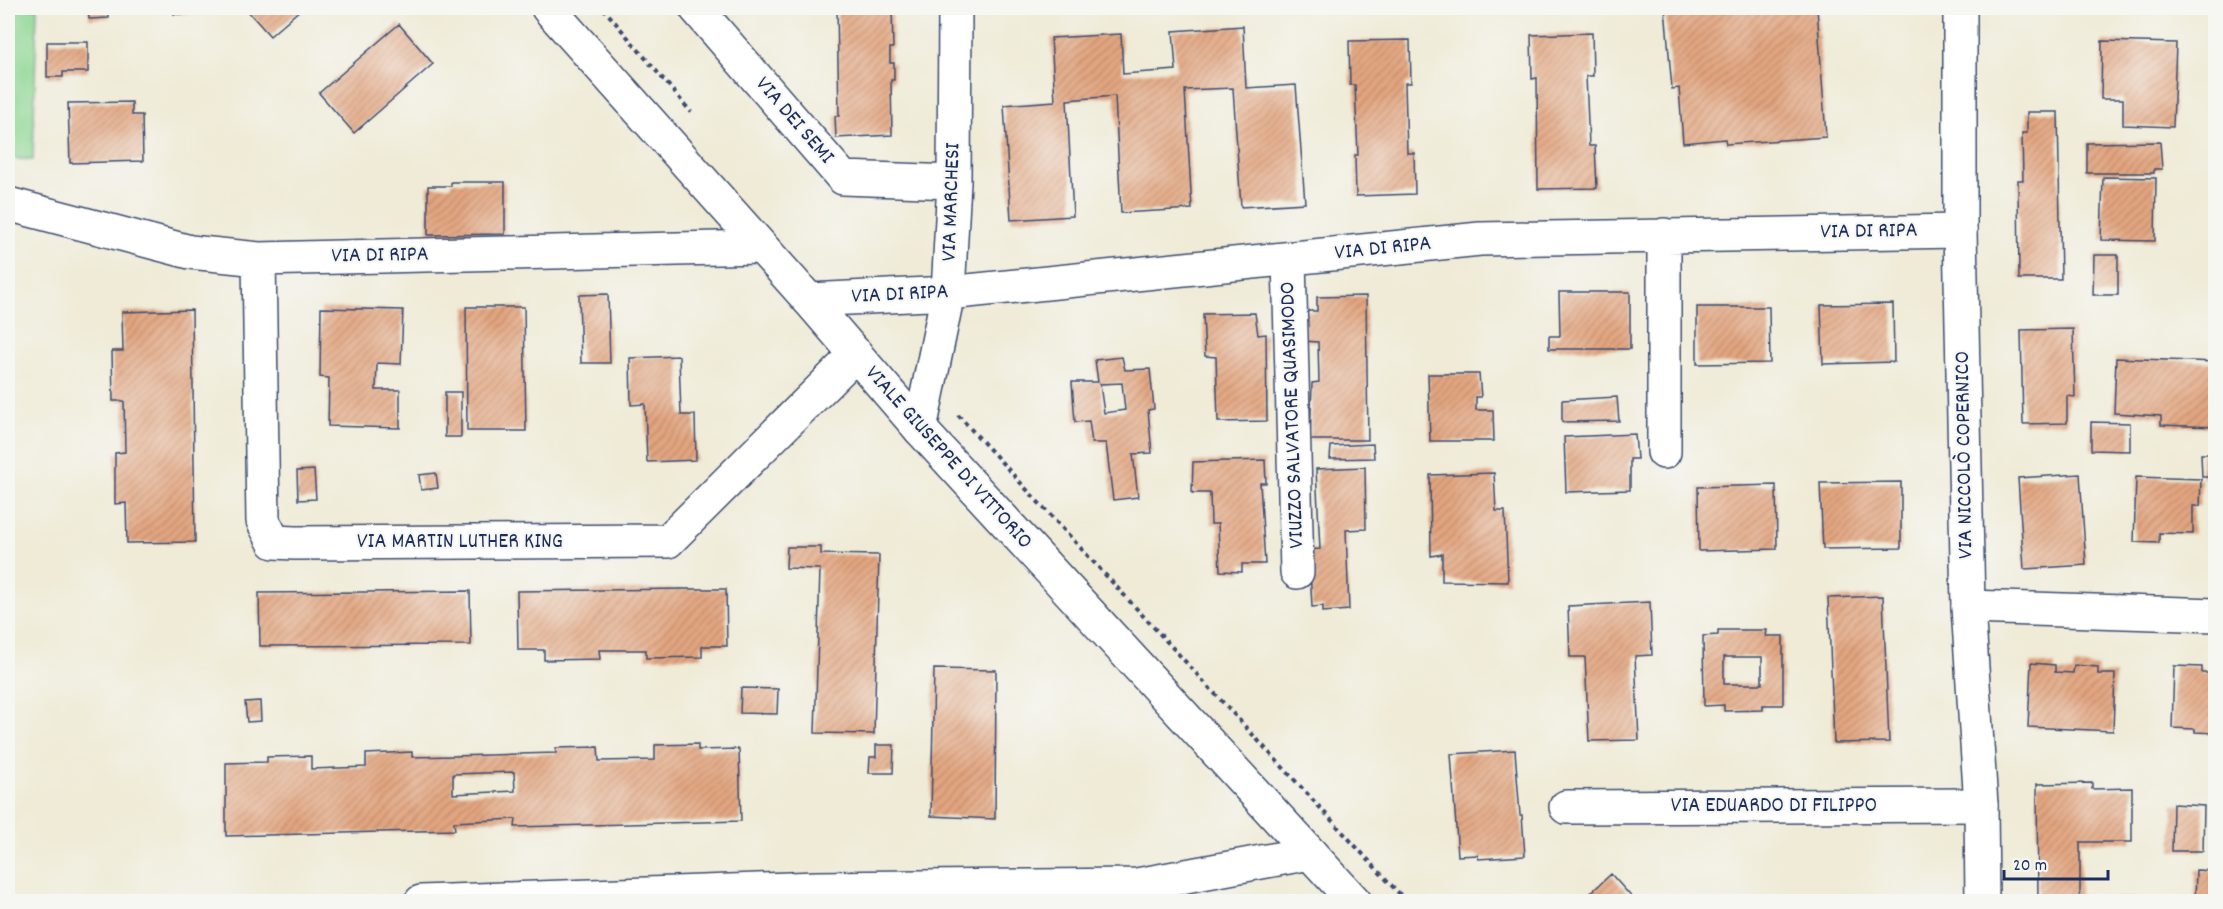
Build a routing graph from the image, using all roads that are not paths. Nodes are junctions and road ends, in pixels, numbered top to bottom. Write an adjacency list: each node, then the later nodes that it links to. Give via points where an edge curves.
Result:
1 (548, 8): 9 (street, VIALE GIUSEPPE DI VITTORIO)
2 (696, 8): 5 (street, VIA DEI SEMI, via 843,178)
3 (955, 8): 5 (street, VIA MARCHESI)
4 (1960, 8): 7 (street, VIA NICCOLÒ COPERNICO)
5 (954, 182): 12 (street, VIA MARCHESI)
6 (8, 204): 10 (street, VIA DI RIPA, via 190,252)
7 (1960, 231): 8 (street, VIA DI RIPA); 18 (street, VIA NICCOLÒ COPERNICO)
8 (1664, 235): 11 (street, VIA DI RIPA, via 1480,239); 16 (street)
9 (760, 247): 10 (street, VIA DI RIPA); 13 (street, VIALE GIUSEPPE DI VITTORIO)
10 (259, 259): 14 (street, VIA MARTIN LUTHER KING, via 263,521 274,542 668,541)
11 (1288, 259): 12 (street, VIA DI RIPA); 17 (street, VIUZZO SALVATORE QUASIMODO)
12 (948, 293): 13 (street, VIA DI RIPA); 15 (street, VIA MARCHESI)
13 (809, 300): 14 (street, VIALE GIUSEPPE DI VITTORIO)
14 (856, 354): 15 (street, VIALE GIUSEPPE DI VITTORIO)
15 (920, 429): 22 (street, VIALE GIUSEPPE DI VITTORIO)
16 (1664, 452)
17 (1297, 572)
18 (1968, 607): 19 (street); 20 (street, VIA NICCOLÒ COPERNICO)
19 (2216, 615)
20 (1981, 805): 21 (street, VIA EDUARDO DI FILIPPO); 26 (street, VIA NICCOLÒ COPERNICO)
21 (1566, 807)
22 (1310, 853): 23 (street, via 1137,885); 25 (street, VIALE GIUSEPPE DI VITTORIO)
23 (786, 895): 24 (street)
24 (420, 902)
25 (1355, 902)
26 (1982, 902)

